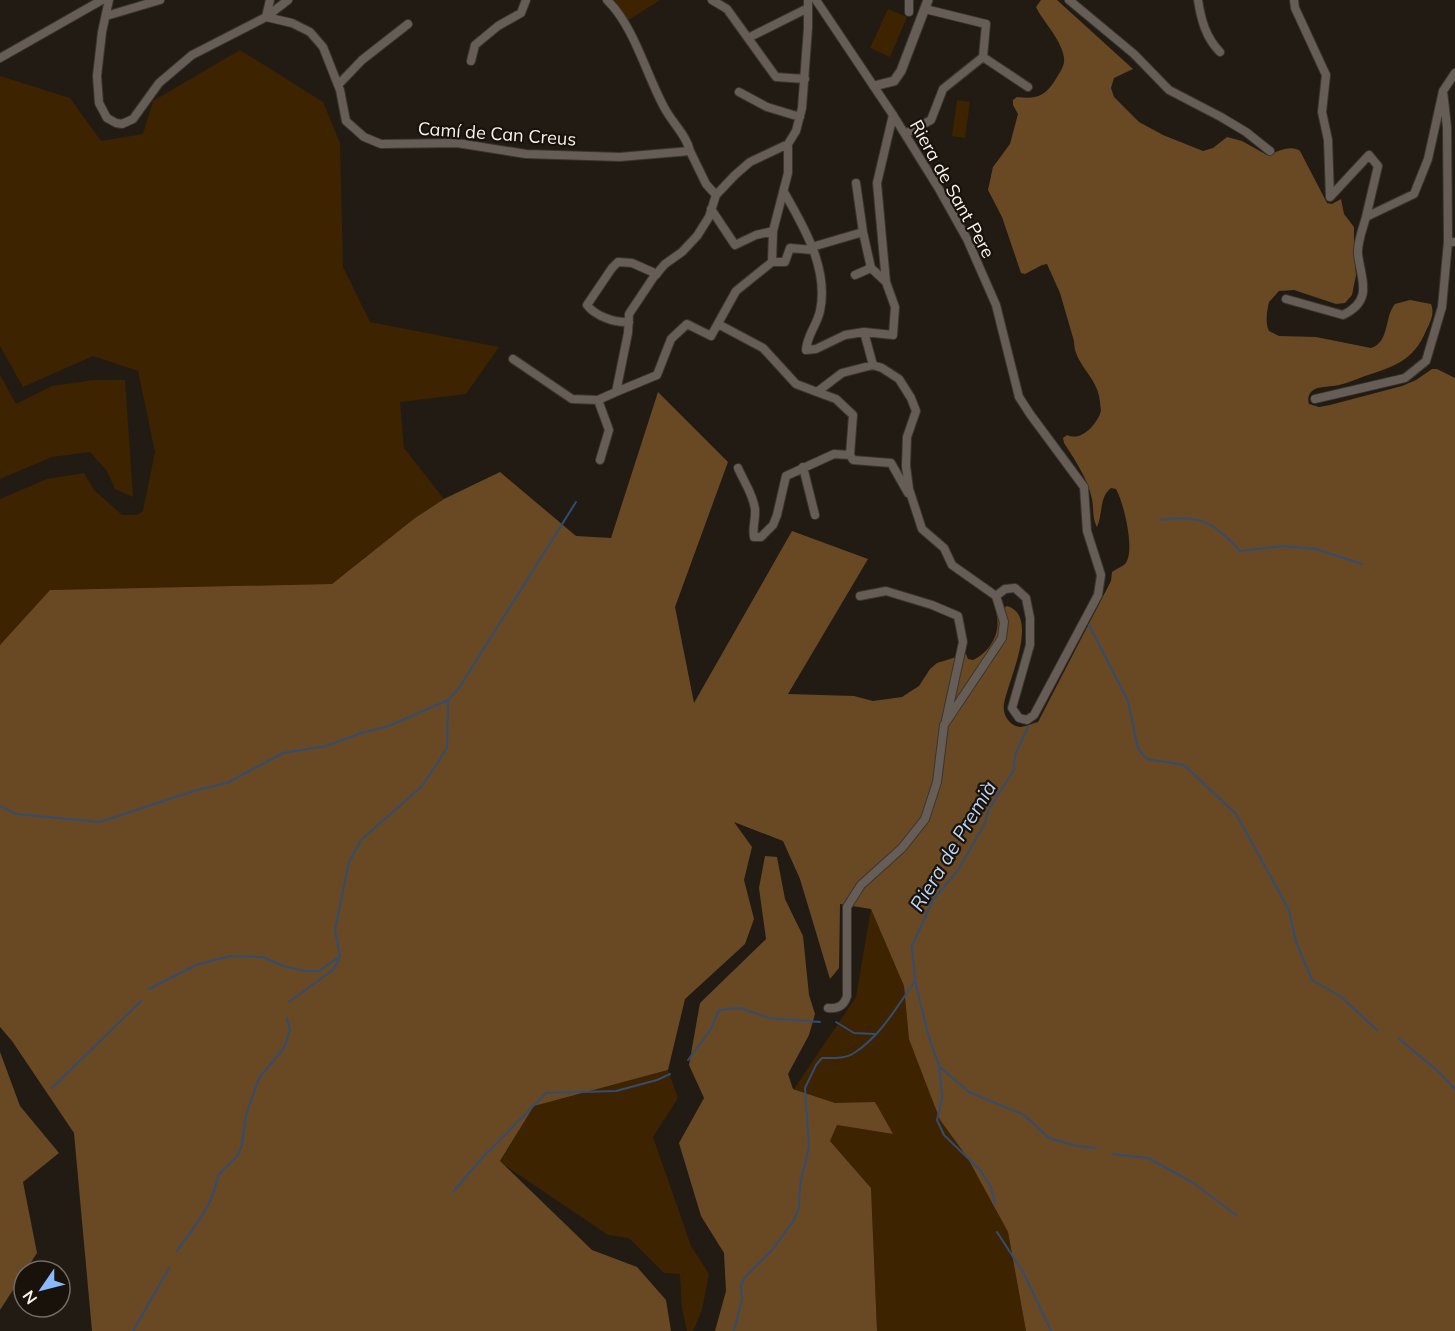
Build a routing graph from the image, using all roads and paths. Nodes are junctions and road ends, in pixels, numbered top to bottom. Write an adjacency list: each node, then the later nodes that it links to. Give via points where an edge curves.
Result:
1 (102, 0): 23 (street)
2 (109, 0): 17 (street)
3 (160, 0): 17 (street)
4 (270, 0): 18 (street)
5 (288, 0): 18 (street)
6 (526, 0): 24 (street, via 521,13 475,45)
7 (606, 0): 36 (street, via 626,26 665,109 688,141)
8 (712, 0): 20 (street, via 727,9)
9 (816, 0): 28 (street, Riera de Sant Pere)
10 (909, 0): 16 (street)
11 (1069, 0): 37 (street, via 1134,54 1169,90 1246,132)
12 (1198, 0): 21 (street, via 1210,42)
13 (1294, 0): 42 (street, via 1326,75 1322,112 1328,140 1330,197 1369,154 1378,166)
14 (808, 4): 20 (street); 26 (street)
15 (926, 4): 22 (street, via 986,24); 28 (street, via 901,71 894,81)
16 (909, 12)
17 (106, 16): 18 (street, via 98,76 99,103 107,118 122,124 133,119 159,83 192,55)
18 (266, 17): 27 (street, Camí de Can Creus, via 310,32 323,47)
19 (408, 24): 27 (street, via 362,60)
20 (748, 38): 26 (street, via 776,77)
21 (1220, 52)
22 (983, 57): 29 (street); 34 (street, via 943,89 931,120)
23 (0, 58)
24 (471, 61)
25 (1455, 73): 30 (street)
26 (805, 78): 33 (street)
27 (338, 85): 36 (street, Camí de Can Creus, via 346,121 364,137 381,144 457,143 526,154 620,157)
28 (874, 86): 32 (street, Riera de Sant Pere)
29 (1028, 87)
30 (1443, 90): 42 (street, via 1428,159 1414,194); 45 (street)
31 (739, 92): 33 (street)
32 (893, 115): 34 (street, Riera de Sant Pere); 51 (street, via 877,183)
33 (800, 117): 35 (street)
34 (905, 135): 69 (street, Riera de Sant Pere, via 967,239 996,305 1019,397 1084,487 1087,531 1101,575 1098,594 1034,715 1027,720 1019,718 1012,708 1030,645 1026,598 1015,588)
35 (788, 144): 39 (street); 40 (street, via 750,162)
36 (690, 151): 40 (street, via 706,184)
37 (1270, 151)
38 (856, 183): 44 (street)
39 (784, 192): 43 (street); 46 (street)
40 (716, 195): 41 (street)
41 (711, 209): 43 (street, via 735,245); 49 (street, via 697,236)
42 (1366, 217): 52 (street, via 1358,252 1364,280 1358,306 1343,315)
43 (773, 231): 47 (street)
44 (863, 232): 46 (street); 48 (street)
45 (1452, 242): 60 (street, via 1442,307 1426,361 1405,378)
46 (813, 248): 47 (street, via 790,248 785,262); 55 (street, via 823,292 820,313 806,350)
47 (772, 262): 54 (street, via 736,291)
48 (870, 268): 50 (street); 51 (street)
49 (657, 274): 53 (street, via 629,314); 53 (street, via 632,263 618,262 587,305 617,322)
50 (855, 275)
51 (886, 282): 55 (street, via 895,307 893,335)
52 (1286, 299)
53 (629, 322): 58 (street)
54 (718, 324): 58 (street, via 711,336 687,324 671,339 657,375); 59 (street, via 763,348 796,384)
55 (864, 332): 57 (street)
56 (513, 359): 61 (street, via 572,399)
57 (873, 365): 59 (street, via 842,373); 66 (street, via 899,379 916,411 907,436 906,466)
58 (616, 392): 61 (street)
59 (817, 392): 62 (street, via 836,399 853,415)
60 (1315, 399)
61 (598, 400): 63 (street, via 609,430)
62 (850, 454): 64 (street, via 834,454); 66 (street, via 853,460 891,464)
63 (600, 460)
64 (803, 467): 65 (street, via 786,476 773,525 761,537 754,537 755,507); 67 (street)
65 (738, 468)
66 (913, 503): 69 (street, via 922,529 944,548 952,565)
67 (815, 515)
68 (860, 596): 70 (street, via 885,591 958,616 963,642)
69 (996, 596): 70 (street, via 1004,622 1002,638)
70 (944, 725): 71 (street, via 937,782 925,819 902,848 861,885 847,907 847,996 843,1005)
71 (828, 1008)

